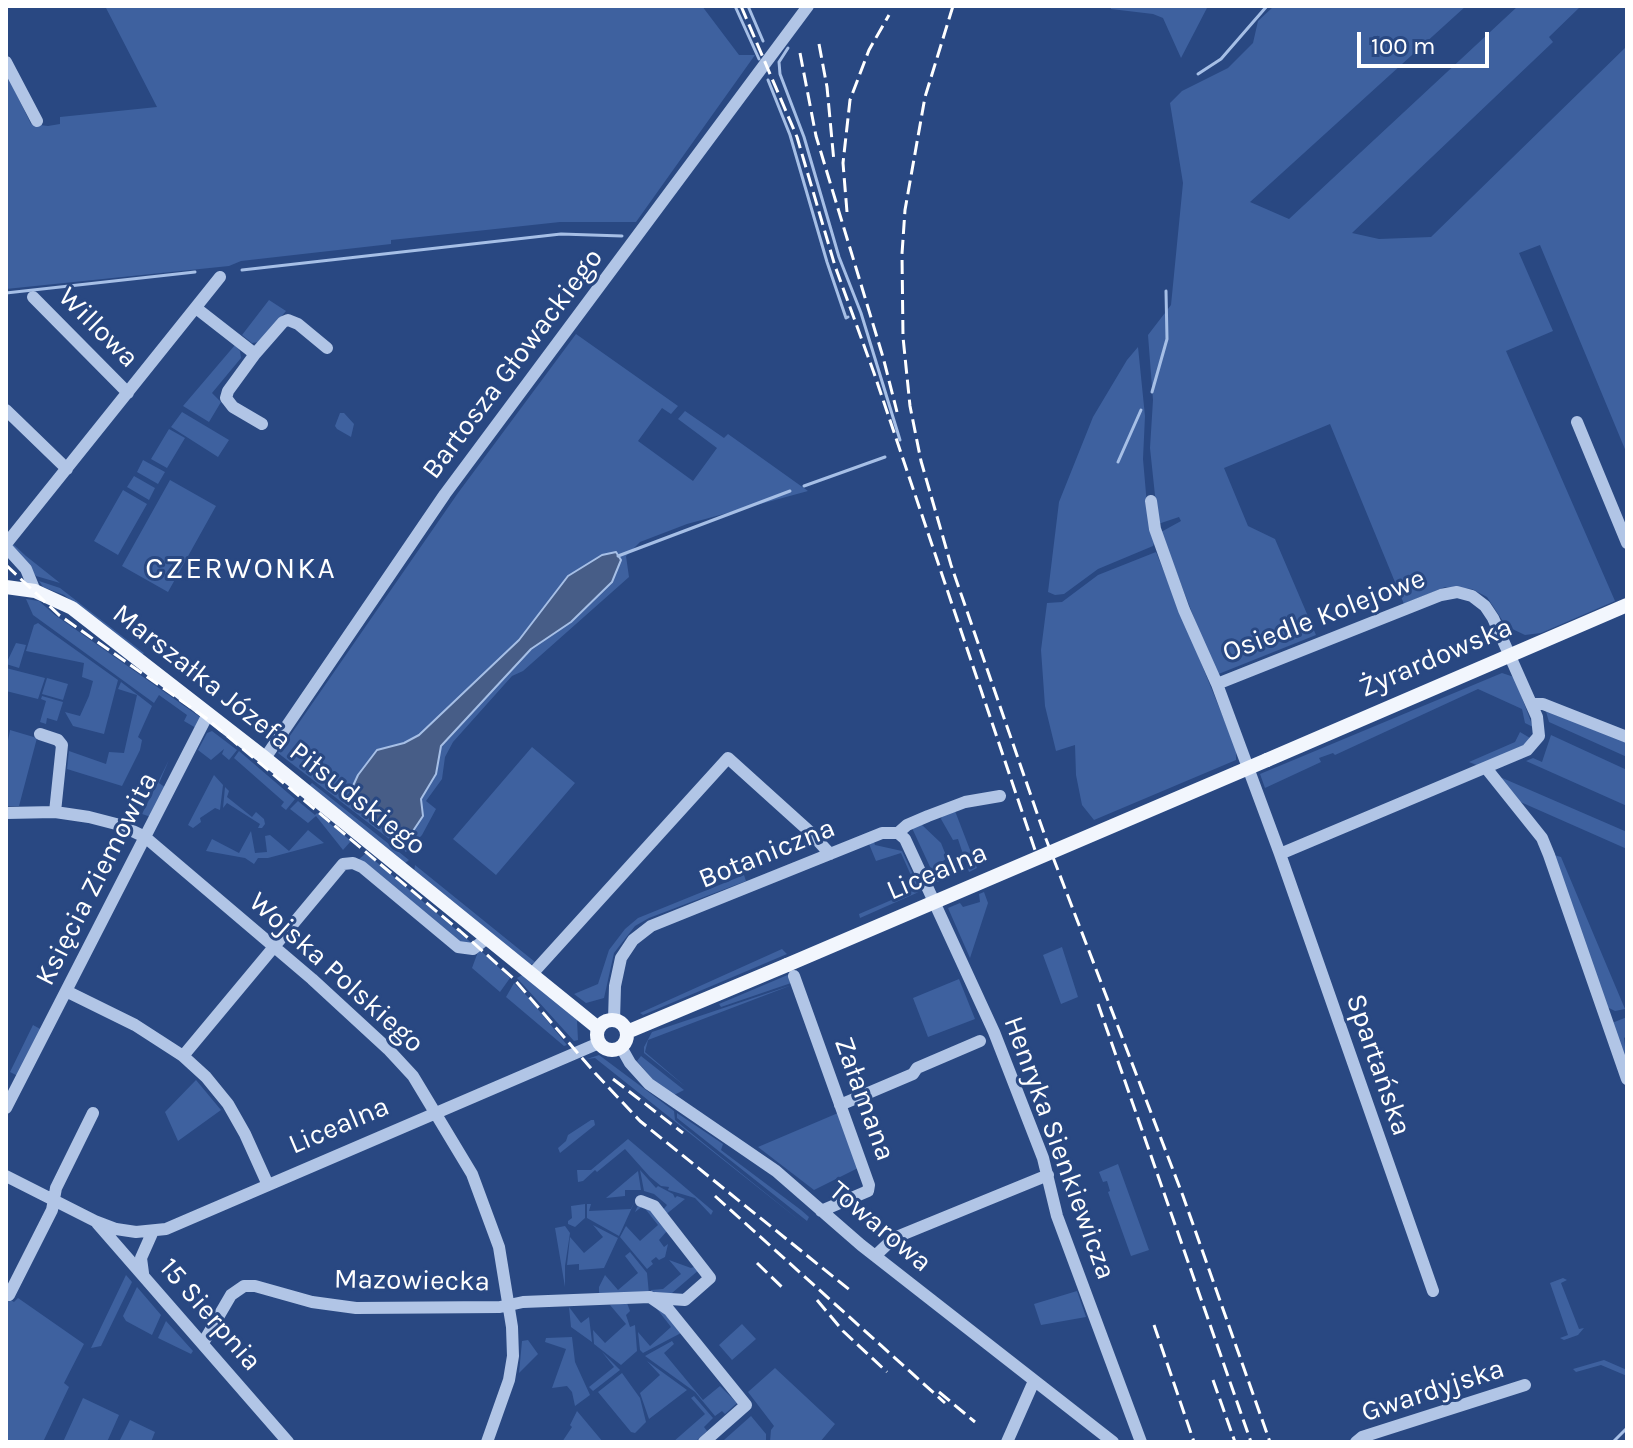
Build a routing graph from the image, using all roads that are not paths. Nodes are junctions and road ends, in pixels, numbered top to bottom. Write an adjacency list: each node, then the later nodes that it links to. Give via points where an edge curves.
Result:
1 (808, 6): 27 (street, Bartosza Głowackiego, via 445,494)
2 (6, 62): 3 (street)
3 (37, 121)
4 (220, 277): 6 (street)
5 (33, 297): 9 (street, Willowa)
6 (196, 308): 8 (street); 9 (street)
7 (327, 348): 8 (street, via 288,320)
8 (255, 354): 12 (street, via 226,398)
9 (128, 393): 13 (street)
10 (6, 410): 13 (street)
11 (1577, 422): 15 (street)
12 (262, 424)
13 (67, 469): 16 (street)
14 (1151, 501): 21 (street, Osiedle Kolejowe, via 1155,529 1184,610)
15 (1627, 543)
16 (6, 546): 18 (street, via 26,569)
17 (6, 587): 18 (main road, Marszałka Józefa Piłsudskiego)
18 (35, 591): 23 (main road, Marszałka Józefa Piłsudskiego, via 72,608)
19 (1627, 605): 20 (main road, Żyrardowska)
20 (1511, 655): 21 (street, Osiedle Kolejowe, via 1485,606 1457,592); 22 (street); 28 (main road, Żyrardowska)
21 (1217, 684): 26 (street, Osiedle Kolejowe)
22 (1532, 704): 25 (street); 29 (street, via 1540,729 1536,741)
23 (208, 714): 27 (main road, Marszałka Józefa Piłsudskiego); 34 (street, Księcia Ziemowita)
24 (40, 734): 31 (street, via 62,745)
25 (1627, 737)
26 (1244, 757): 36 (street, Spartańska)
27 (265, 758): 38 (main road, Marszałka Józefa Piłsudskiego)
28 (1267, 760): 40 (main road, Licealna, bridge)
29 (1486, 768): 36 (street); 49 (street, via 1542,838)
30 (1000, 796): 33 (street, Botaniczna, via 965,802)
31 (55, 812): 32 (street, Wojska Polskiego); 34 (street, Wojska Polskiego, via 120,825)
32 (6, 813)
33 (898, 833): 35 (street, Botaniczna, via 882,833); 37 (street, Henryka Sienkiewicza)
34 (145, 837): 39 (street, Wojska Polskiego); 42 (street, Księcia Ziemowita)
35 (830, 854): 41 (street, via 728,758); 43 (street, Botaniczna, via 638,935 619,964)
36 (1280, 854): 64 (street, Spartańska)
37 (936, 905): 40 (street, Licealna); 54 (street, Henryka Sienkiewicza, via 994,1032)
38 (487, 938): 39 (street, Marszałka Józefa Piłsudskiego, via 473,949 458,947 353,863 343,864); 41 (main road, Marszałka Józefa Piłsudskiego)
39 (275, 947): 48 (street); 53 (street, Wojska Polskiego, via 388,1049)
40 (793, 968): 44 (main road, Licealna); 50 (street, Załamana)
41 (532, 974): 45 (main road, Marszałka Józefa Piłsudskiego)
42 (66, 991): 48 (street); 51 (street, Księcia Ziemowita)
43 (614, 1020): 44 (main road); 45 (main road, via 604,1022)
44 (627, 1032): 47 (main road)
45 (599, 1036): 47 (main road, via 609,1050); 53 (street, Licealna)
46 (980, 1041): 50 (street)
47 (621, 1047): 59 (street, Towarowa, via 649,1084 776,1171)
48 (183, 1056): 56 (street, via 228,1104)
49 (1627, 1079)
50 (840, 1105): 59 (street, Załamana, via 869,1188)
51 (6, 1108)
52 (93, 1113): 57 (street)
53 (437, 1113): 56 (street, Licealna); 68 (street, Wojska Polskiego, via 485,1204)
54 (1048, 1175): 62 (street, via 894,1238); 78 (street, Henryka Sienkiewicza, via 1053,1202)
55 (6, 1176): 57 (street)
56 (268, 1185): 61 (street, Licealna)
57 (54, 1200): 60 (street); 65 (street)
58 (641, 1201): 67 (street, via 654,1206 710,1278)
59 (821, 1211): 62 (street, Towarowa)
60 (95, 1221): 61 (street, Licealna, via 116,1229); 63 (street, 15 Sierpnia)
61 (153, 1231): 63 (street, via 141,1258)
62 (875, 1256): 71 (street, Towarowa)
63 (143, 1275): 70 (street, 15 Sierpnia)
64 (1433, 1291)
65 (6, 1293)
66 (655, 1298): 67 (street); 68 (street); 69 (street)
67 (685, 1300): 69 (street)
68 (509, 1306): 70 (street, Mazowiecka, via 356,1308 244,1286 231,1295); 74 (street, Wojska Polskiego, via 513,1356)
69 (674, 1317): 75 (street, via 746,1405)
70 (203, 1343): 73 (street, 15 Sierpnia)
71 (1034, 1381): 76 (street); 77 (street, Towarowa)
72 (1525, 1385): 79 (street, Gwardyjska)
73 (288, 1442)
74 (487, 1442)
75 (704, 1442)
76 (1007, 1442)
77 (1113, 1442)
78 (1141, 1442)
79 (1356, 1442)

